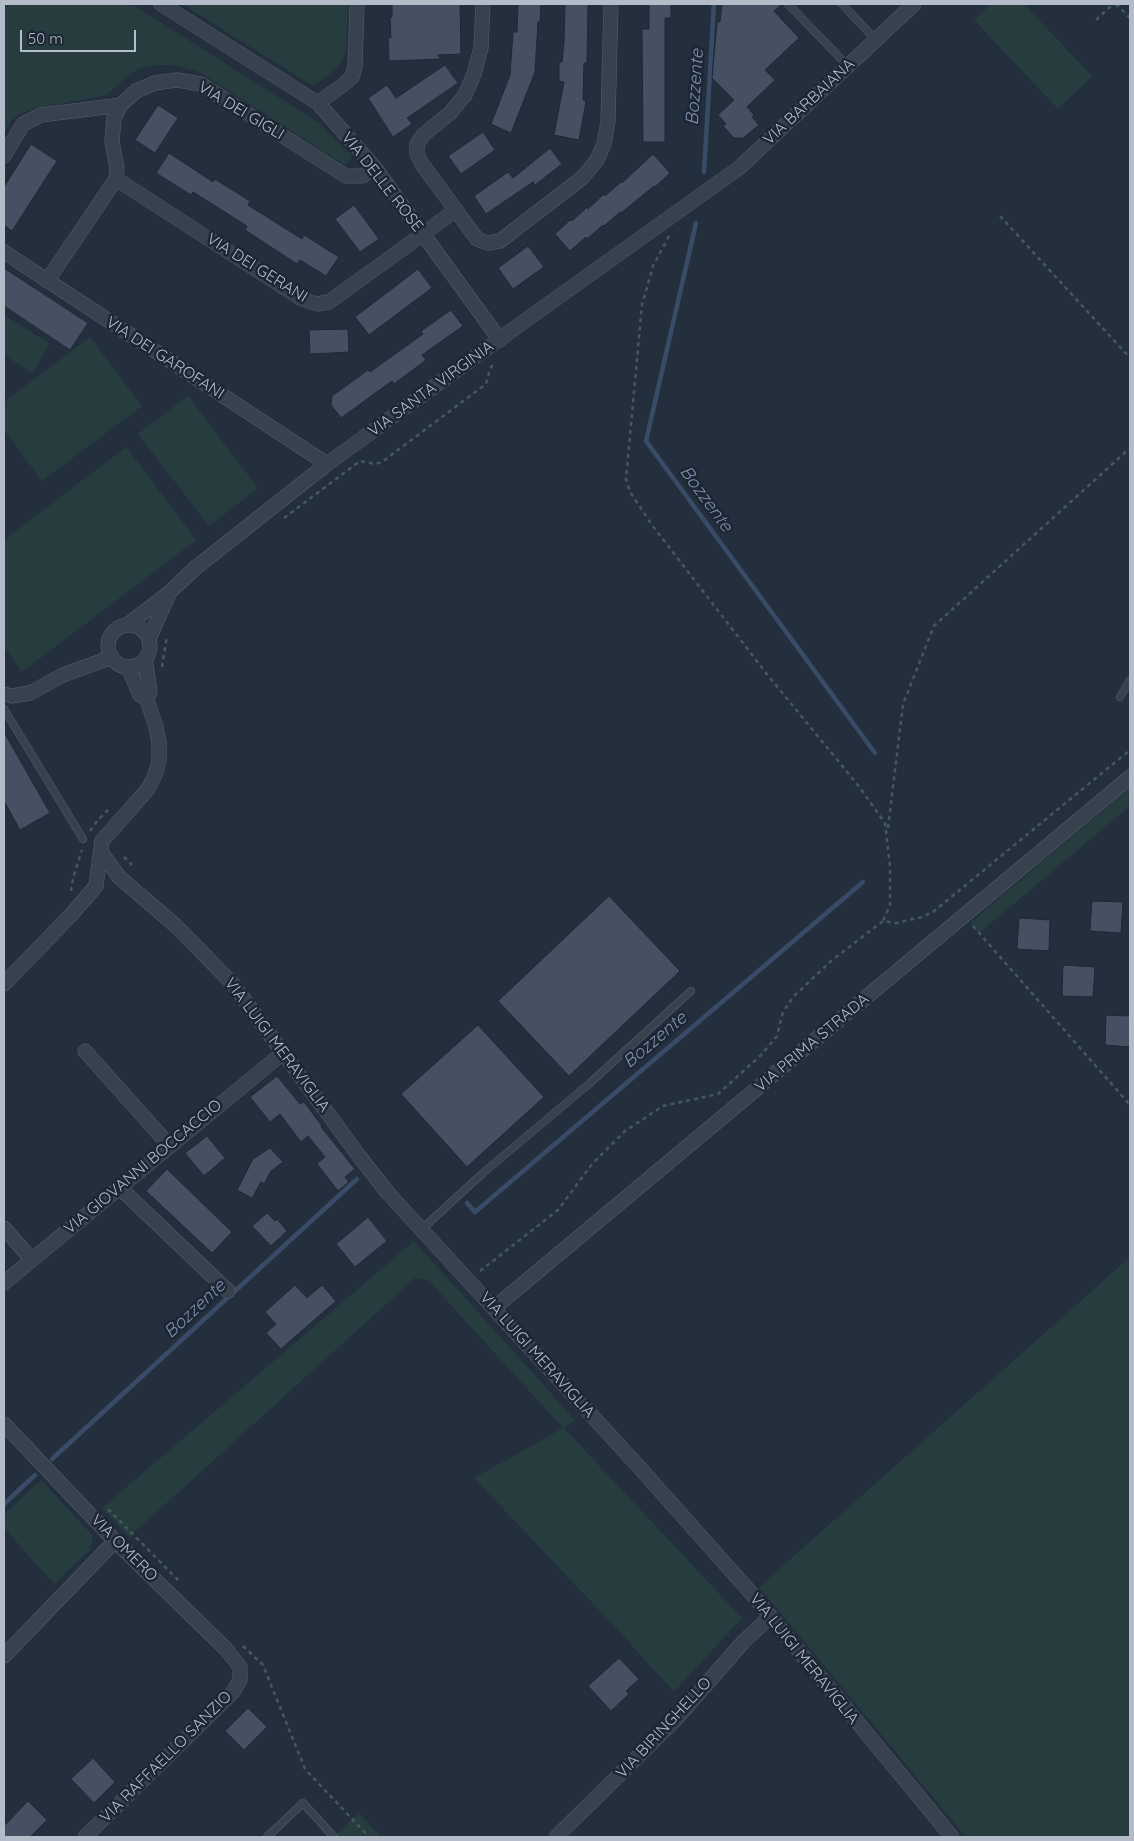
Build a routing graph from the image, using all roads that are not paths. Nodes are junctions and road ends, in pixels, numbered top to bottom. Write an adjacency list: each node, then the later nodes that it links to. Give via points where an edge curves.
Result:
1 (161, 4): 10 (street, VIA DELLE ROSE)
2 (357, 4): 10 (street, via 352,77)
3 (483, 4): 16 (street, via 482,48 465,95 450,113 423,134 418,144 417,154 422,164)
4 (611, 4): 16 (street, via 608,121 597,160 582,178 500,241 488,243 477,239)
5 (788, 4): 9 (lane)
6 (842, 4): 8 (lane)
7 (914, 4): 8 (street, VIA BARBAIANA)
8 (876, 40): 9 (street, VIA BARBAIANA)
9 (848, 66): 15 (street, VIA BARBAIANA, via 739,168)
10 (318, 103): 13 (street, VIA DELLE ROSE)
11 (121, 105): 12 (street, via 42,115 24,124); 13 (street, VIA DEI GIGLI, via 136,91 155,83 177,80 201,84 346,176 362,176); 14 (street, via 114,118 112,142)
12 (4, 156)
13 (375, 168): 17 (street, VIA DELLE ROSE)
14 (116, 178): 17 (street, VIA DEI GERANI, via 302,299 317,304 329,302); 19 (street)
15 (701, 196): 20 (street, VIA SANTA VIRGINIA)
16 (456, 210): 17 (street, VIA DEI GERANI)
17 (422, 235): 20 (street, VIA DELLE ROSE)
18 (4, 252): 19 (street, VIA DEI GAROFANI)
19 (47, 281): 21 (street, VIA DEI GAROFANI)
20 (500, 340): 21 (street, VIA SANTA VIRGINIA)
21 (327, 464): 22 (street, VIA SANTA VIRGINIA, via 194,569)
22 (169, 593): 23 (street, VIA SANTA VIRGINIA); 24 (street, VIA SANTA VIRGINIA)
23 (127, 625): 24 (street, via 140,628); 25 (street, via 110,637)
24 (149, 639): 26 (street)
25 (112, 658): 27 (street); 29 (street, via 63,675 30,692 12,696)
26 (145, 659): 27 (street, via 137,665); 31 (street, via 150,691)
27 (128, 666): 31 (street, via 140,695)
28 (1130, 680): 30 (lane)
29 (4, 694)
30 (1120, 697)
31 (147, 700): 35 (street, via 159,743 155,776 148,789 106,834)
32 (4, 709): 34 (lane)
33 (1130, 777): 49 (street, VIA PRIMA STRADA)
34 (83, 839)
35 (100, 852): 36 (street, VIA LUIGI MERAVIGLIA); 37 (street)
36 (119, 877): 37 (street); 41 (street, VIA LUIGI MERAVIGLIA, via 176,926 237,989)
37 (96, 886): 38 (street)
38 (4, 984)
39 (691, 991): 45 (lane)
40 (85, 1051): 42 (street)
41 (284, 1052): 42 (street, VIA GIOVANNI BOCCACCIO); 45 (street, VIA LUIGI MERAVIGLIA, via 359,1156)
42 (169, 1145): 43 (street, VIA GIOVANNI BOCCACCIO)
43 (119, 1187): 46 (street, VIA GIOVANNI BOCCACCIO); 48 (street)
44 (4, 1228): 46 (street)
45 (422, 1229): 49 (street, VIA LUIGI MERAVIGLIA)
46 (32, 1260): 47 (street, VIA GIOVANNI BOCCACCIO)
47 (4, 1283)
48 (228, 1291)
49 (494, 1308): 52 (street, VIA LUIGI MERAVIGLIA)
50 (4, 1424): 51 (street, VIA OMERO)
51 (115, 1541): 53 (street); 54 (street, VIA OMERO, via 226,1649 236,1660)
52 (770, 1617): 58 (street, VIA BIRINGHELLO, via 744,1641 675,1720); 59 (street, VIA LUIGI MERAVIGLIA)
53 (4, 1656)
54 (241, 1673): 55 (street, VIA RAFFAELLO SANZIO, via 233,1692)
55 (85, 1837)
56 (267, 1837): 57 (lane, via 303,1804)
57 (334, 1837)
58 (556, 1837)
59 (952, 1837)

